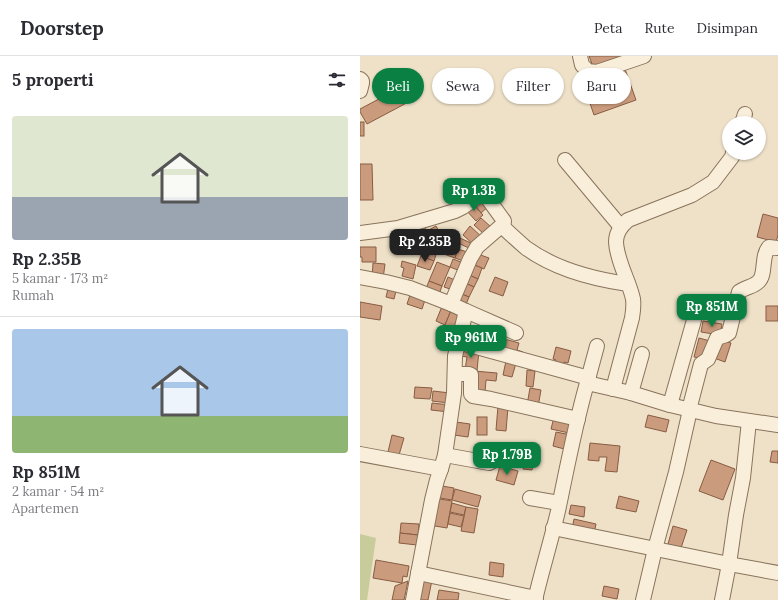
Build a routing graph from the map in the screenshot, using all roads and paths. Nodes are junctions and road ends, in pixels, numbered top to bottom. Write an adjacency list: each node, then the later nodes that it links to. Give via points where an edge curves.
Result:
1 (580, 56): 2 (street, via 582,65 588,71 597,72)
2 (644, 56)
3 (360, 79): 4 (street)
4 (360, 91)
5 (565, 160): 8 (street)
6 (730, 160): 8 (street, via 713,182 692,195 628,220)
7 (503, 227): 9 (street, via 504,220 486,196 480,195 455,211 398,228); 12 (street, via 517,241 560,267); 13 (street, via 477,247)
8 (621, 227): 12 (street, via 616,241)
9 (360, 233)
10 (778, 248): 25 (street, via 770,247 766,252 760,281 739,292 729,333 717,338 708,359 701,364)
11 (360, 277): 13 (street, via 410,288)
12 (628, 284): 22 (street, via 633,312)
13 (451, 304): 14 (street)
14 (466, 311): 16 (street); 17 (street)
15 (694, 320): 24 (street)
16 (516, 333)
17 (458, 342): 20 (street); 21 (street)
18 (597, 346): 21 (street)
19 (642, 354): 23 (street)
20 (455, 374): 26 (street, via 470,374 472,396); 30 (street)
21 (588, 380): 22 (street); 26 (street)
22 (614, 389): 23 (street)
23 (631, 393): 24 (street)
24 (670, 405): 25 (street)
25 (689, 410): 27 (street); 36 (street, via 676,472)
26 (578, 418): 34 (street)
27 (749, 421): 28 (street); 37 (street)
28 (778, 425)
29 (360, 454): 32 (street)
30 (445, 455): 31 (street, via 489,463); 32 (street)
31 (495, 456)
32 (441, 470): 38 (street, via 432,500)
33 (530, 498): 34 (street)
34 (559, 503): 35 (street)
35 (553, 528): 36 (street); 40 (street)
36 (655, 548): 37 (street); 42 (street)
37 (729, 564): 39 (street); 43 (street)
38 (418, 573): 40 (street); 41 (street)
39 (778, 573)
40 (536, 599)
41 (413, 600)
42 (643, 600)
43 (722, 600)

